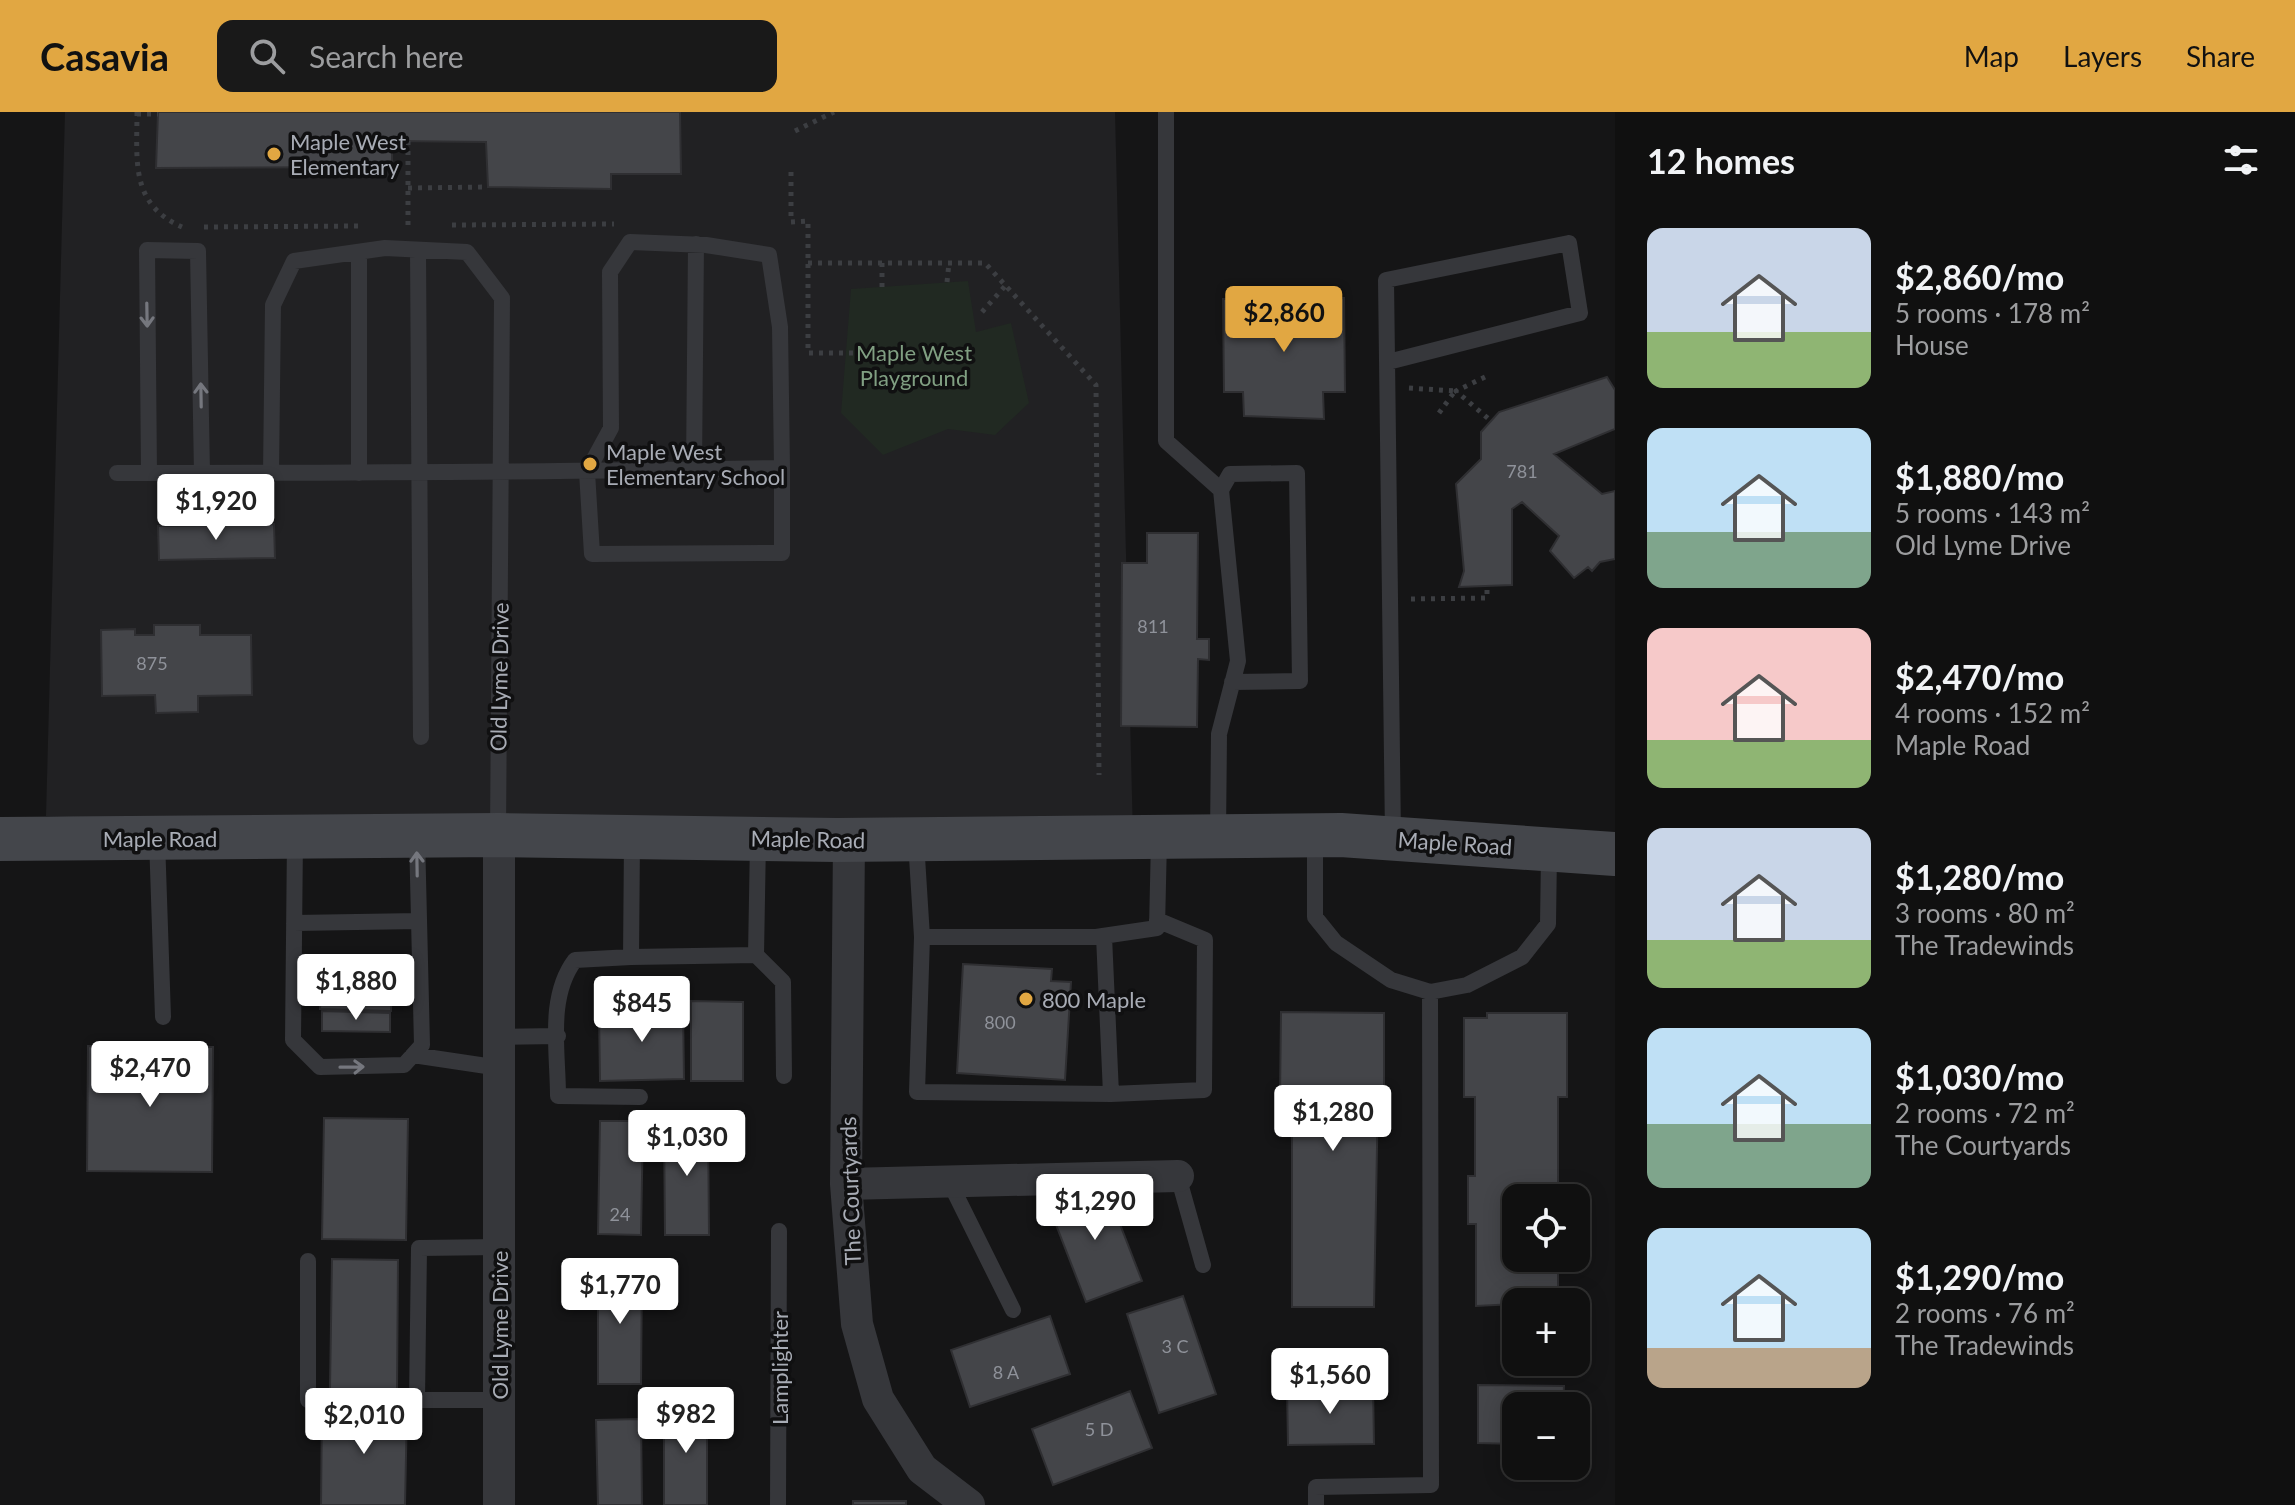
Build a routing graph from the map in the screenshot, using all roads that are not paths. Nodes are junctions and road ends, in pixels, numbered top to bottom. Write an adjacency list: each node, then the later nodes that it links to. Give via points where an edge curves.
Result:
1 (1166, 112): 16 (lane, via 1166,441)
2 (696, 244): 6 (lane, via 769,255 780,327); 7 (lane); 8 (lane, via 630,242 610,272 611,428)
3 (418, 250): 4 (lane, Old Lyme Drive); 14 (lane); 15 (lane, Old Lyme Drive, via 467,252 502,298)
4 (359, 252): 12 (lane, Old Lyme Drive, via 294,261 273,305); 13 (lane)
5 (1388, 362): 5 (lane, via 1386,280 1569,243 1580,313); 31 (lane)
6 (782, 468): 7 (lane); 8 (lane, via 782,553 592,554)
7 (694, 470): 8 (lane)
8 (587, 472): 15 (lane)
9 (117, 473): 10 (lane)
10 (149, 473): 11 (lane); 11 (lane, one-way to 10, via 198,251 147,250)
11 (202, 473): 12 (lane)
12 (271, 473): 13 (lane)
13 (359, 473): 14 (lane)
14 (419, 473): 15 (lane); 18 (lane)
15 (501, 474): 19 (lane, Old Lyme Drive)
16 (1221, 490): 17 (lane, via 1238,661); 17 (lane, via 1230,474 1297,473 1300,681)
17 (1232, 682): 23 (lane, via 1219,734)
18 (421, 737)
19 (499, 835): 22 (main road, Maple Road); 25 (main road, Maple Road); 44 (street, Old Lyme Drive)
20 (1315, 835): 23 (main road, Maple Road); 31 (main road, Maple Road); 41 (lane, via 1315,917 1336,943 1391,980)
21 (295, 836): 22 (main road, Maple Road); 24 (main road, Maple Road); 36 (lane)
22 (417, 836): 35 (lane, one-way to 22)
23 (1218, 836): 26 (main road, Maple Road)
24 (157, 837): 28 (main road, Maple Road); 42 (lane)
25 (632, 837): 27 (main road, Maple Road); 40 (lane)
26 (1159, 837): 30 (main road, Maple Road); 34 (lane)
27 (758, 838): 29 (main road, Maple Road); 39 (lane)
28 (0, 839)
29 (849, 839): 30 (main road, Maple Road); 52 (street, The Courtyards)
30 (916, 839): 38 (lane)
31 (1393, 839): 32 (main road, Maple Road)
32 (1549, 850): 33 (main road, Maple Road); 41 (lane, via 1548,924 1522,957 1467,985)
33 (1615, 854)
34 (1157, 920): 37 (lane, via 1157,928); 48 (lane, via 1205,940 1204,1090)
35 (419, 921): 36 (lane); 45 (lane, via 422,1045)
36 (294, 923): 45 (lane, one-way to 45, via 293,1040 320,1067 404,1065)
37 (1104, 936): 38 (lane); 48 (lane)
38 (922, 937): 48 (lane, via 917,1092)
39 (756, 955): 40 (lane); 47 (lane, via 783,982)
40 (631, 957): 43 (lane, via 575,960 557,996)
41 (1430, 992): 63 (lane, via 1431,1485 1316,1487)
42 (163, 1017)
43 (558, 1036): 44 (lane); 49 (lane, via 558,1096)
44 (499, 1037): 46 (street, Old Lyme Drive)
45 (413, 1055): 46 (lane)
46 (500, 1068): 54 (street, Old Lyme Drive)
47 (784, 1076)
48 (1111, 1094)
49 (640, 1097)
50 (1178, 1176): 51 (street); 56 (lane)
51 (949, 1181): 52 (street); 57 (lane)
52 (846, 1184): 62 (street, The Courtyards, via 857,1324 878,1399 922,1469)
53 (779, 1231): 61 (lane, Lamplighter)
54 (499, 1247): 58 (lane, via 419,1248); 59 (street, Old Lyme Drive)
55 (308, 1261): 58 (lane, via 308,1400)
56 (1203, 1265)
57 (1013, 1310)
58 (417, 1400): 59 (lane)
59 (499, 1400): 60 (street, Old Lyme Drive)
60 (499, 1505)
61 (778, 1505)
62 (969, 1505)
63 (1316, 1505)

